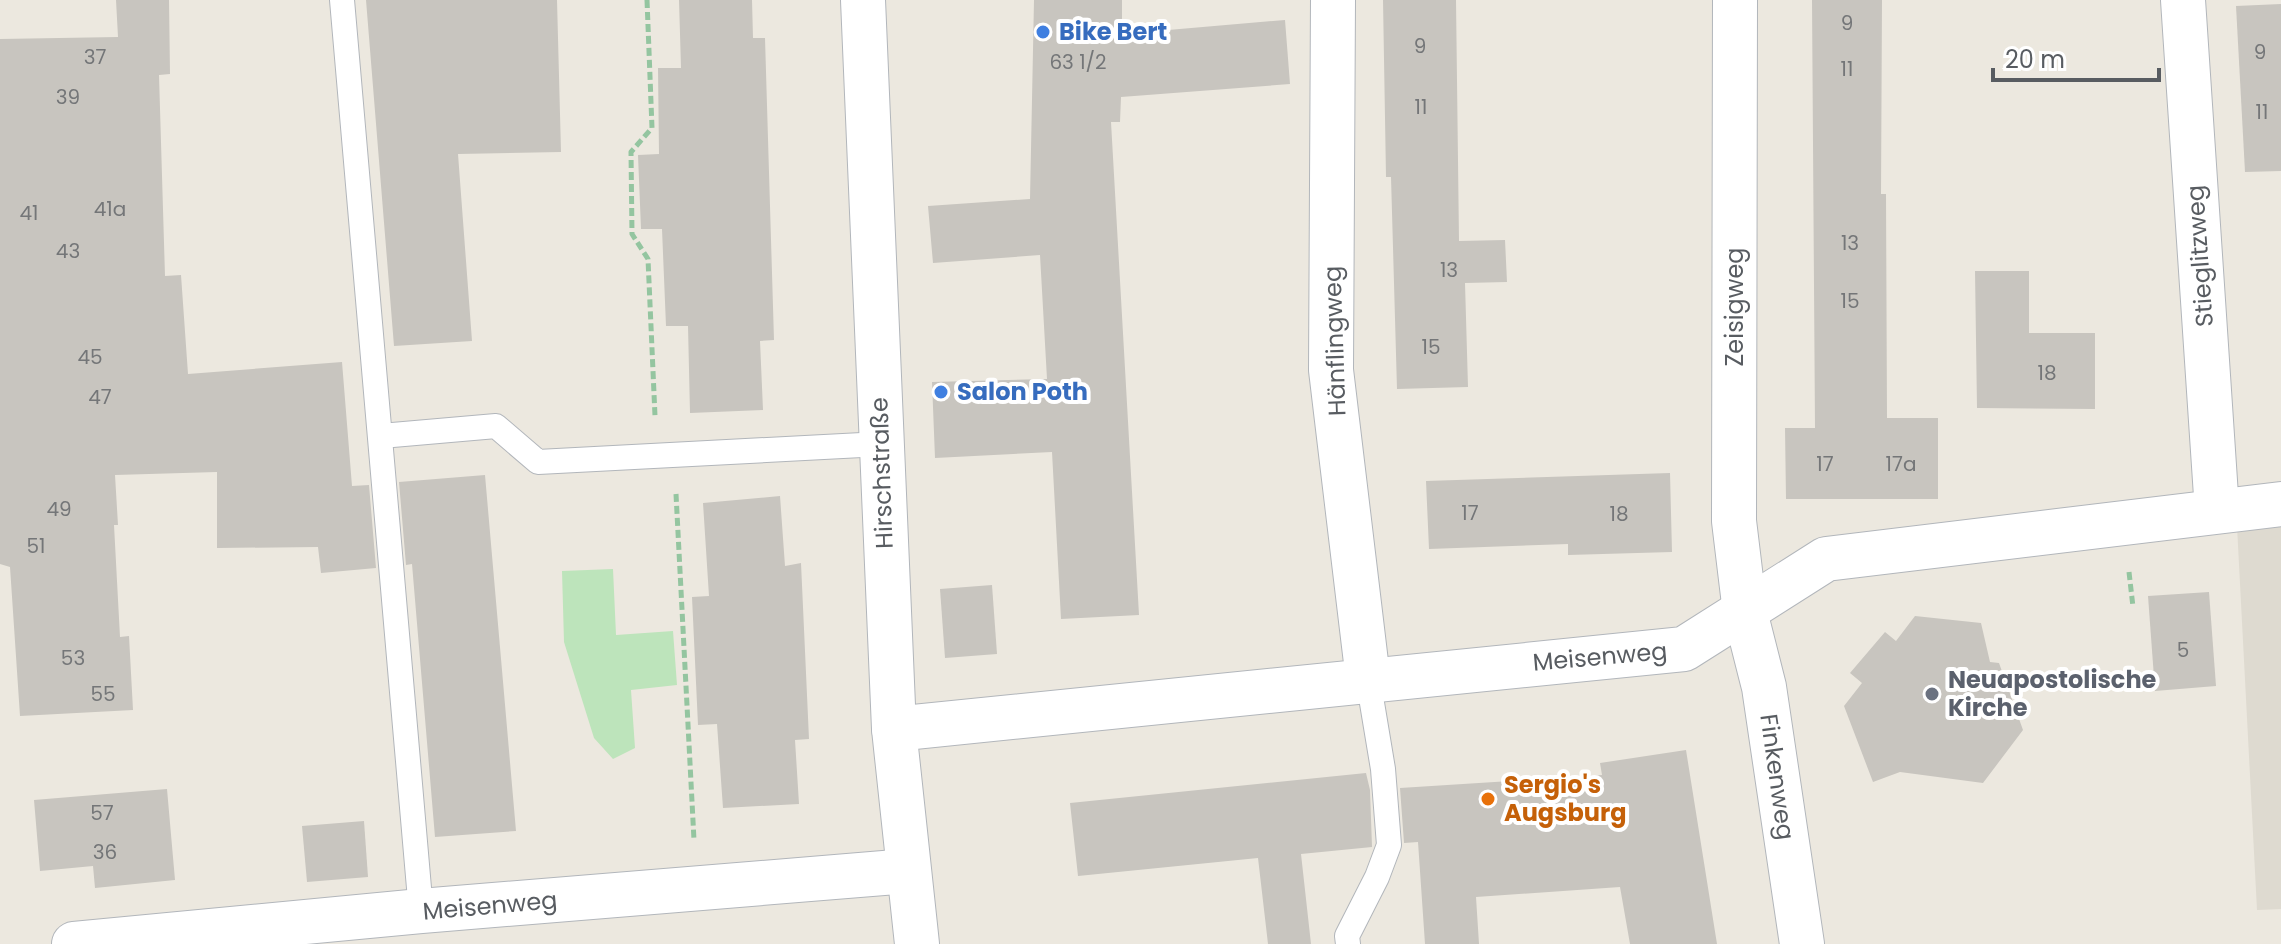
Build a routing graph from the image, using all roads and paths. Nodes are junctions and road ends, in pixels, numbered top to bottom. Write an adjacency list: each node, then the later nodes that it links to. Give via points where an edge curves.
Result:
1 (342, 0): 7 (lane)
2 (647, 0): 9 (path, via 652,128 631,152 632,234 648,259)
3 (863, 0): 8 (street, Hirschstraße)
4 (1333, 0): 13 (street, Hänflingweg, via 1331,370)
5 (1735, 0): 12 (street, Zeisigweg, via 1734,521)
6 (2183, 0): 11 (street, Stieglitzweg)
7 (381, 436): 9 (lane, via 496,426 538,462); 17 (lane)
8 (881, 444): 9 (lane); 14 (street, Hirschstraße)
9 (665, 457): 16 (path)
10 (2281, 504): 11 (street, Meisenweg)
11 (2217, 511): 12 (street, Meisenweg, via 1826,559)
12 (1745, 612): 13 (street, Meisenweg, via 1684,649); 21 (street, Finkenweg, via 1764,687)
13 (1368, 679): 14 (street, Meisenweg); 20 (lane, via 1389,845)
14 (894, 729): 15 (street, Hirschstraße)
15 (908, 871): 16 (street, Meisenweg); 19 (street, Hirschstraße)
16 (696, 889): 17 (street, Meisenweg)
17 (421, 911): 18 (street, Meisenweg)
18 (74, 944)
19 (917, 944)
20 (1348, 944)
21 (1802, 944)

